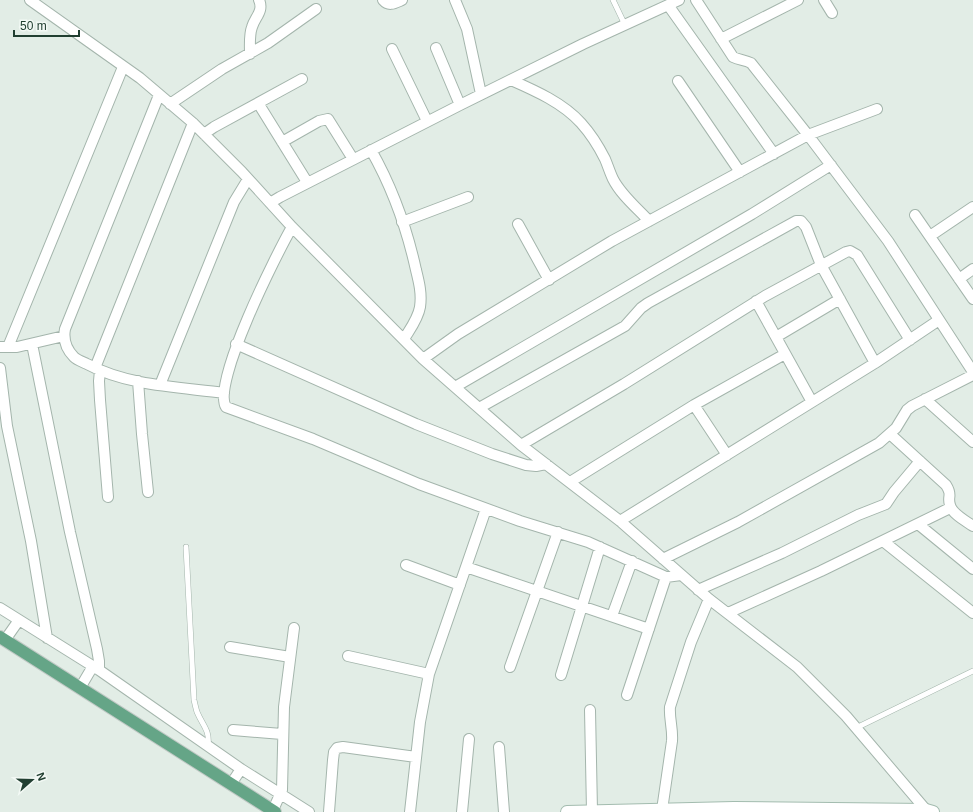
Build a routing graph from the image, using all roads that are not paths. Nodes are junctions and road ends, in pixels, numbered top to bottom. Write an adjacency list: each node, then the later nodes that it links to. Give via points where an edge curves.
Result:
1 (30, 0): 19 (street)
2 (259, 0): 18 (street, via 261,11 252,27)
3 (383, 0): 4 (street, via 390,5)
4 (402, 0)
5 (455, 0): 23 (street, via 467,29)
6 (613, 0): 14 (lane)
7 (679, 0): 11 (street)
8 (696, 0): 15 (street)
9 (798, 0): 15 (street)
10 (824, 0): 13 (street)
11 (668, 5): 14 (street); 35 (street)
12 (316, 9): 18 (street)
13 (832, 13)
14 (625, 25): 21 (street)
15 (721, 39): 32 (street, via 733,57 751,63)
16 (436, 48): 27 (street)
17 (392, 49): 29 (street)
18 (250, 54): 26 (street, via 222,69)
19 (123, 67): 24 (street); 64 (street)
20 (302, 79): 25 (street)
21 (511, 80): 23 (street); 45 (street, via 539,92 570,112 582,124 595,142 613,179)
22 (678, 81): 38 (street)
23 (481, 94): 27 (street)
24 (159, 95): 26 (street); 58 (street)
25 (258, 103): 31 (street); 33 (street)
26 (170, 104): 30 (street)
27 (460, 105): 29 (street)
28 (877, 109): 32 (street)
29 (427, 121): 34 (street)
30 (193, 123): 31 (street); 69 (street)
31 (204, 134): 39 (street)
32 (808, 135): 35 (street); 37 (street)
33 (282, 142): 36 (street, via 319,121 328,119); 40 (street)
34 (371, 150): 36 (street); 46 (street, via 389,184)
35 (774, 154): 38 (street)
36 (353, 159): 40 (street)
37 (831, 165): 57 (street, via 888,240); 73 (street, via 752,214)
38 (740, 172): 45 (street)
39 (248, 178): 42 (street); 72 (street, via 234,202)
40 (308, 182): 42 (street)
41 (468, 197): 46 (street)
42 (270, 203): 48 (street)
43 (973, 206): 49 (street)
44 (915, 215): 49 (street)
45 (649, 221): 53 (street)
46 (402, 222): 60 (street, via 421,293 416,321)
47 (518, 224): 53 (street)
48 (292, 227): 60 (street); 63 (street)
49 (930, 236): 52 (street)
50 (821, 265): 54 (street); 56 (street); 61 (street, via 846,252 854,252); 78 (street, via 806,227 801,221 796,220 648,303 625,326)
51 (973, 269): 52 (street)
52 (959, 278): 55 (street)
53 (549, 280): 66 (street)
54 (840, 299): 59 (street); 67 (street)
55 (973, 300)
56 (756, 301): 59 (street); 81 (street)
57 (939, 320): 61 (street); 70 (street)
58 (64, 336): 62 (street); 69 (street, via 66,346 75,358)
59 (776, 337): 65 (street)
60 (404, 339): 66 (street)
61 (910, 340): 67 (street)
62 (32, 344): 64 (street); 122 (street, via 70,532 97,649 99,661)
63 (236, 344): 74 (street); 84 (street, via 416,424 492,454 526,465)
64 (4, 347)
65 (785, 354): 76 (street); 77 (street)
66 (423, 358): 73 (street)
67 (875, 363): 76 (street)
68 (0, 368): 117 (street, via 8,426)
69 (97, 369): 71 (street); 87 (street)
70 (973, 374): 75 (street)
71 (138, 381): 72 (street); 86 (street)
72 (160, 385): 74 (street)
73 (455, 387): 78 (street)
74 (224, 393): 89 (street, via 224,403 230,409 313,438 419,484)
75 (925, 399): 79 (street, via 907,410); 80 (street)
76 (812, 402): 82 (street)
77 (694, 405): 82 (street); 85 (street)
78 (479, 408): 81 (street)
79 (890, 434): 83 (street); 97 (street, via 879,443 738,522)
80 (973, 442)
81 (521, 445): 84 (street)
82 (727, 455): 90 (street)
83 (920, 461): 88 (street, via 946,485 950,492); 105 (street, via 886,504)
84 (546, 464): 85 (street)
85 (570, 482): 90 (street)
86 (148, 492)
87 (108, 497)
88 (950, 508): 91 (street); 92 (street)
89 (486, 509): 93 (street); 100 (street)
90 (620, 521): 97 (street)
91 (918, 524): 94 (street); 101 (street)
92 (973, 526)
93 (558, 532): 96 (street); 106 (street)
94 (883, 542): 110 (street); 111 (street)
95 (186, 547): 133 (lane, via 194,700 197,712 207,730)
96 (600, 547): 98 (street); 108 (street)
97 (663, 559): 102 (street)
98 (632, 561): 103 (street); 112 (street)
99 (406, 565): 104 (street)
100 (466, 567): 104 (street); 106 (street)
101 (973, 569)
102 (681, 575): 103 (street); 105 (street)
103 (666, 577): 115 (street)
104 (460, 586): 124 (street)
105 (698, 590): 107 (street)
106 (536, 591): 108 (street); 121 (street)
107 (709, 599): 110 (street); 139 (street, via 691,642 670,707 672,741)
108 (581, 606): 112 (street); 125 (street)
109 (0, 608): 113 (street)
110 (728, 613): 129 (street, via 796,667)
111 (973, 613)
112 (612, 616): 115 (street)
113 (19, 620): 116 (street); 117 (street)
114 (294, 628): 120 (street)
115 (649, 629): 127 (street)
116 (2, 638): 126 (main road)
117 (47, 638): 122 (street)
118 (230, 647): 120 (street)
119 (348, 656): 124 (street)
120 (290, 657): 131 (street)
121 (510, 666)
122 (96, 668): 126 (street); 133 (street)
123 (973, 671): 129 (lane)
124 (429, 674): 135 (street)
125 (561, 675)
126 (80, 688): 137 (main road)
127 (627, 695)
128 (590, 710): 142 (street)
129 (856, 728): 145 (street)
130 (233, 730): 131 (street)
131 (282, 734): 138 (street)
132 (468, 739): 149 (street)
133 (208, 746): 136 (street)
134 (499, 747): 150 (street)
135 (416, 757): 147 (street, via 337,748 333,760); 148 (street)
136 (241, 769): 137 (street); 138 (street)
137 (231, 784): 141 (main road)
138 (281, 794): 141 (street); 146 (street)
139 (662, 810): 143 (street); 144 (street)
140 (734, 810): 144 (street); 145 (street)
141 (274, 811)
142 (586, 811): 143 (street); 151 (street)
143 (631, 811)
144 (691, 811)
145 (922, 811)
146 (309, 812)
147 (330, 812)
148 (410, 812)
149 (462, 812)
150 (504, 812)
151 (567, 812)

